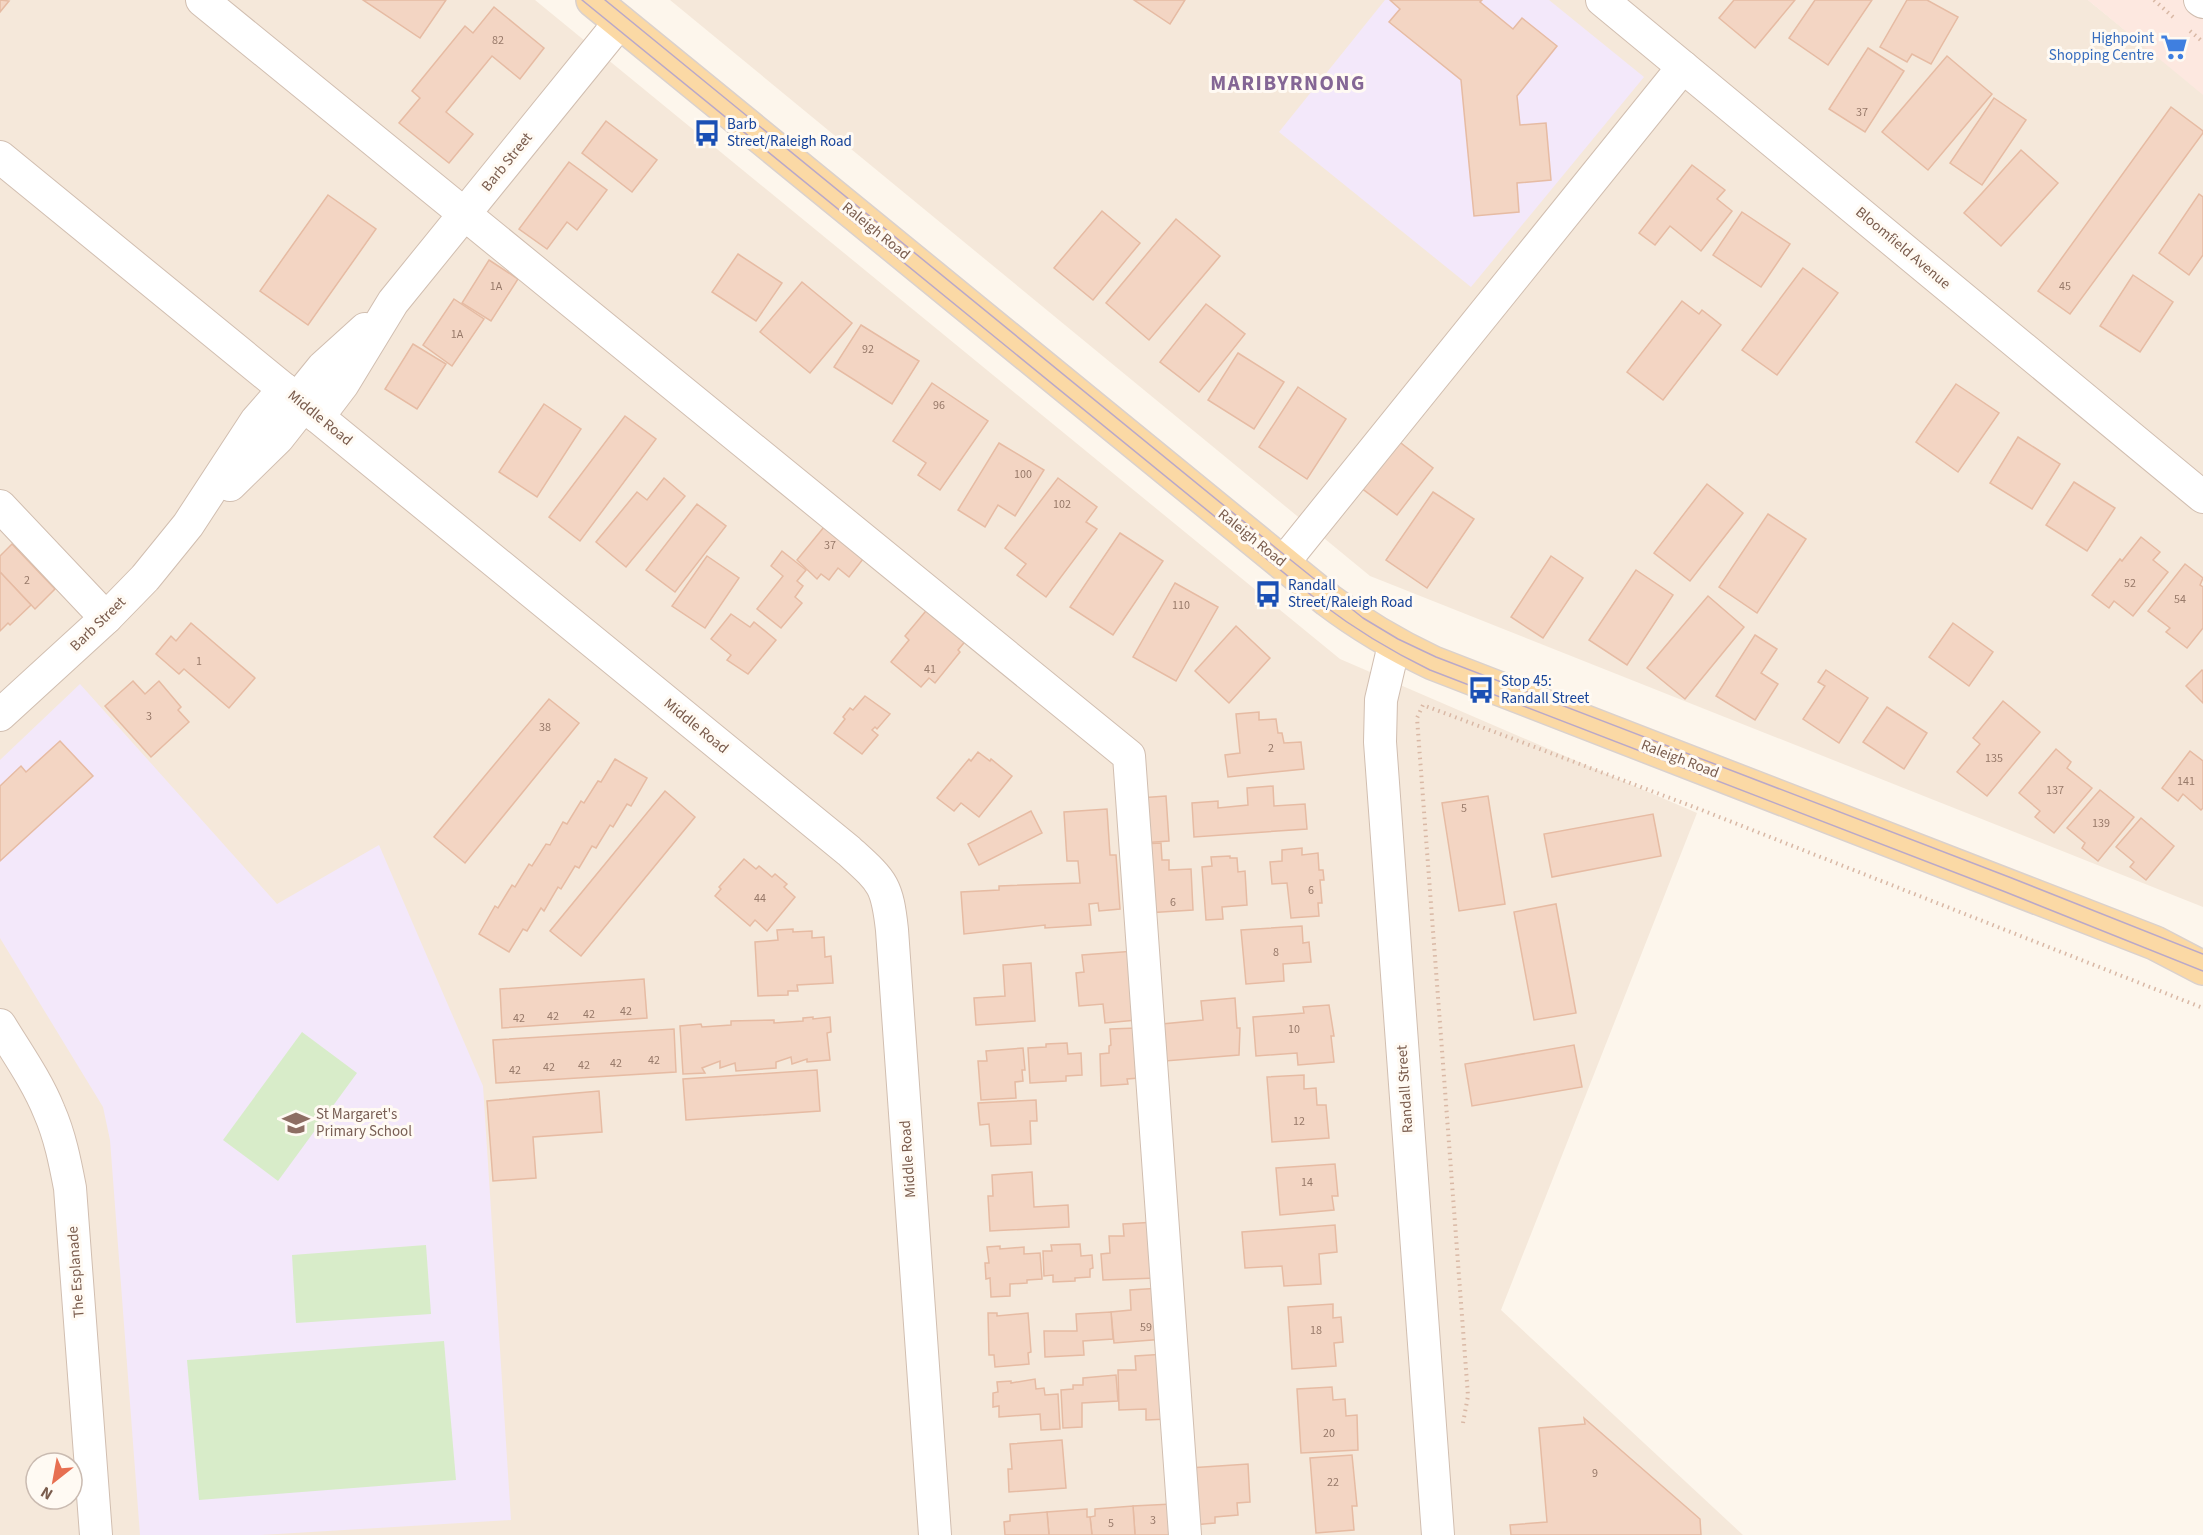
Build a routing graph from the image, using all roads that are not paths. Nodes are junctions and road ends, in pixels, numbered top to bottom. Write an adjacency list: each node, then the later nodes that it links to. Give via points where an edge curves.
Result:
1 (202, 0): 7 (street)
2 (593, 0): 4 (main road, Raleigh Road)
3 (1602, 0): 5 (street, Bloomfield Avenue)
4 (620, 22): 7 (street, Barb Street); 11 (main road, Raleigh Road)
5 (1683, 67): 9 (street, Bloomfield Avenue); 11 (street)
6 (0, 157): 8 (street, Middle Road)
7 (465, 214): 8 (street, Barb Street, via 393,302 343,384); 21 (street, via 1129,756)
8 (301, 402): 12 (street, Barb Street, via 256,421 189,525); 20 (street, Middle Road, via 849,850 884,888 892,930)
9 (2203, 497)
10 (0, 506): 12 (street)
11 (1283, 563): 13 (main road, Raleigh Road, via 1359,623)
12 (106, 618): 14 (street, Barb Street)
13 (1394, 645): 15 (main road, Raleigh Road); 22 (street, Randall Street, via 1381,700 1380,742)
14 (0, 715)
15 (2154, 943): 16 (main road, Raleigh Road); 17 (main road, Raleigh Road)
16 (2203, 956)
17 (2203, 968)
18 (0, 1025): 19 (street, The Esplanade, via 49,1110 64,1153 70,1188)
19 (96, 1535)
20 (935, 1535)
21 (1185, 1535)
22 (1438, 1535)

